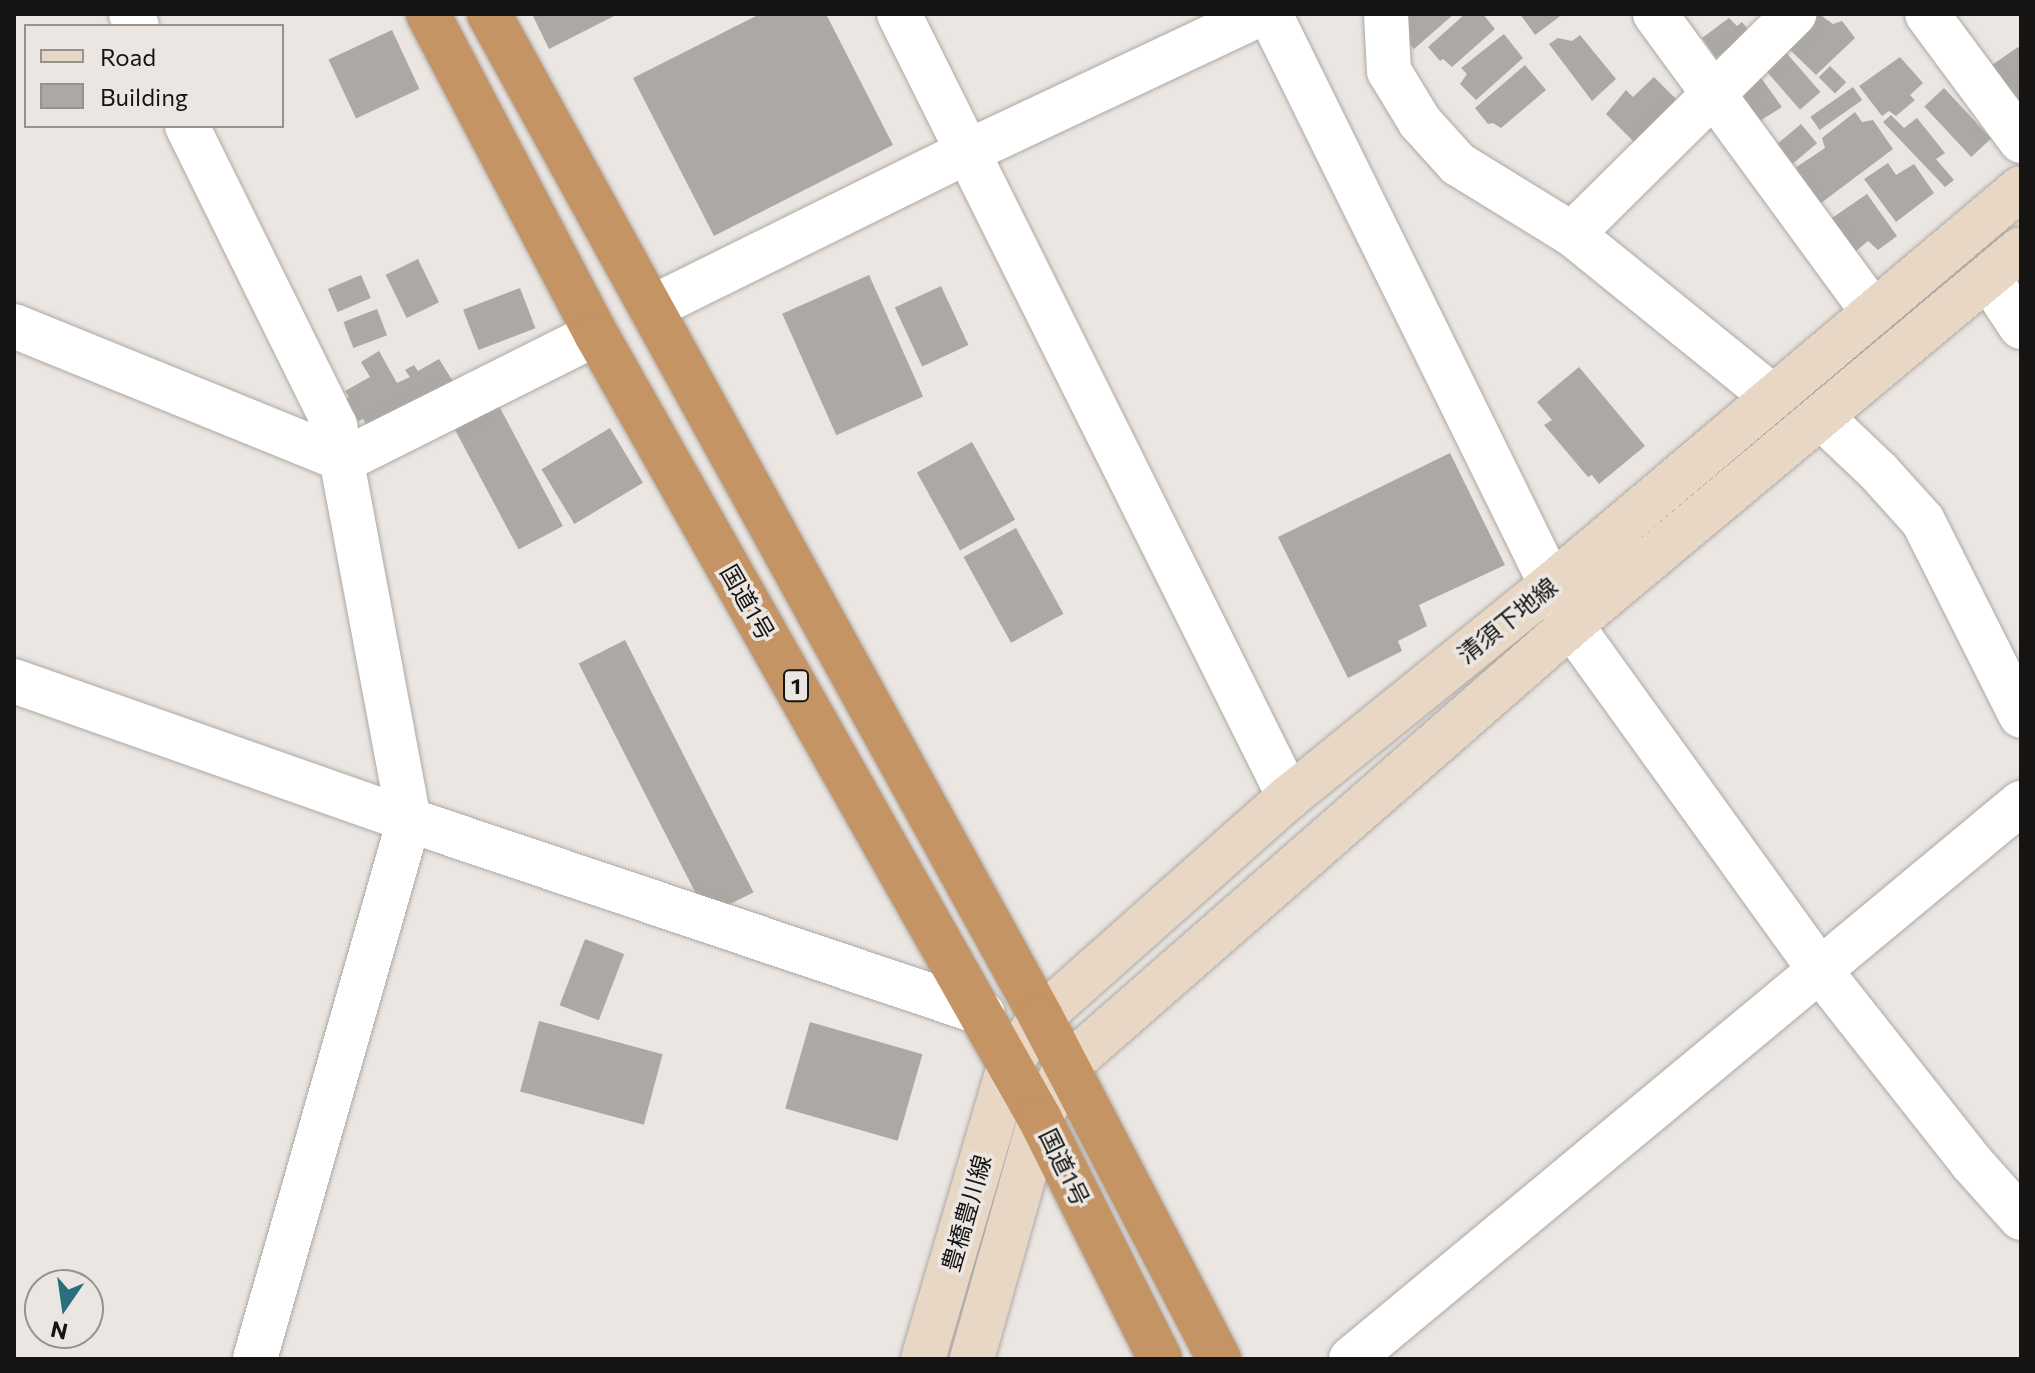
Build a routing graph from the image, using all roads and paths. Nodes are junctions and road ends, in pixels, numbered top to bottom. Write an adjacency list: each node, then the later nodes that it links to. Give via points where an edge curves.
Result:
1 (428, 14): 22 (highway, 国道1号 / 1)
2 (489, 14): 18 (highway, 国道1号 / 1)
3 (899, 14): 13 (street)
4 (1260, 14): 13 (street)
5 (1270, 14): 26 (street)
6 (1386, 14): 15 (street, via 1389,71 1420,122 1458,164)
7 (1655, 14): 10 (street)
8 (1794, 14): 10 (street)
9 (1927, 14): 12 (street)
10 (1713, 95): 15 (street); 19 (street)
11 (188, 128): 25 (street, via 335,425)
12 (2021, 141)
13 (967, 152): 18 (street); 30 (street)
14 (2021, 188): 19 (main road, 清須下地線)
15 (1572, 234): 23 (street)
16 (2021, 249): 17 (main road, 清須下地線)
17 (1988, 277): 21 (street); 24 (main road, 清須下地線)
18 (651, 308): 35 (highway, 国道1号 / 1)
19 (1872, 310): 23 (main road, 清須下地線)
20 (14, 326): 25 (street)
21 (2021, 327)
22 (596, 334): 25 (street); 34 (highway, 国道1号 / 1)
23 (1773, 397): 26 (main road, 清須下地線)
24 (1821, 417): 27 (main road, 清須下地線); 29 (street, via 1923,521)
25 (344, 460): 32 (street)
26 (1551, 585): 27 (street); 30 (main road, 清須下地線)
27 (1571, 625): 33 (street); 37 (main road, 清須下地線)
28 (14, 681): 32 (street)
29 (2021, 716)
30 (1289, 797): 35 (main road, 清須下地線)
31 (2021, 803): 33 (street)
32 (409, 820): 34 (street); 40 (street)
33 (1818, 968): 39 (street); 45 (street)
34 (982, 1013): 36 (highway, 国道1号 / 1)
35 (1041, 1017): 36 (main road, 清須下地線); 37 (highway, 国道1号 / 1)
36 (1009, 1066): 38 (highway, 国道1号 / 1); 41 (main road, 豊橋豊川線)
37 (1066, 1067): 38 (main road, 清須下地線); 44 (highway, 国道1号 / 1)
38 (1040, 1119): 42 (main road, 豊橋豊川線); 43 (highway, 国道1号 / 1)
39 (2021, 1218)
40 (255, 1359)
41 (923, 1359)
42 (972, 1359)
43 (1160, 1359)
44 (1219, 1359)
45 (1351, 1359)

